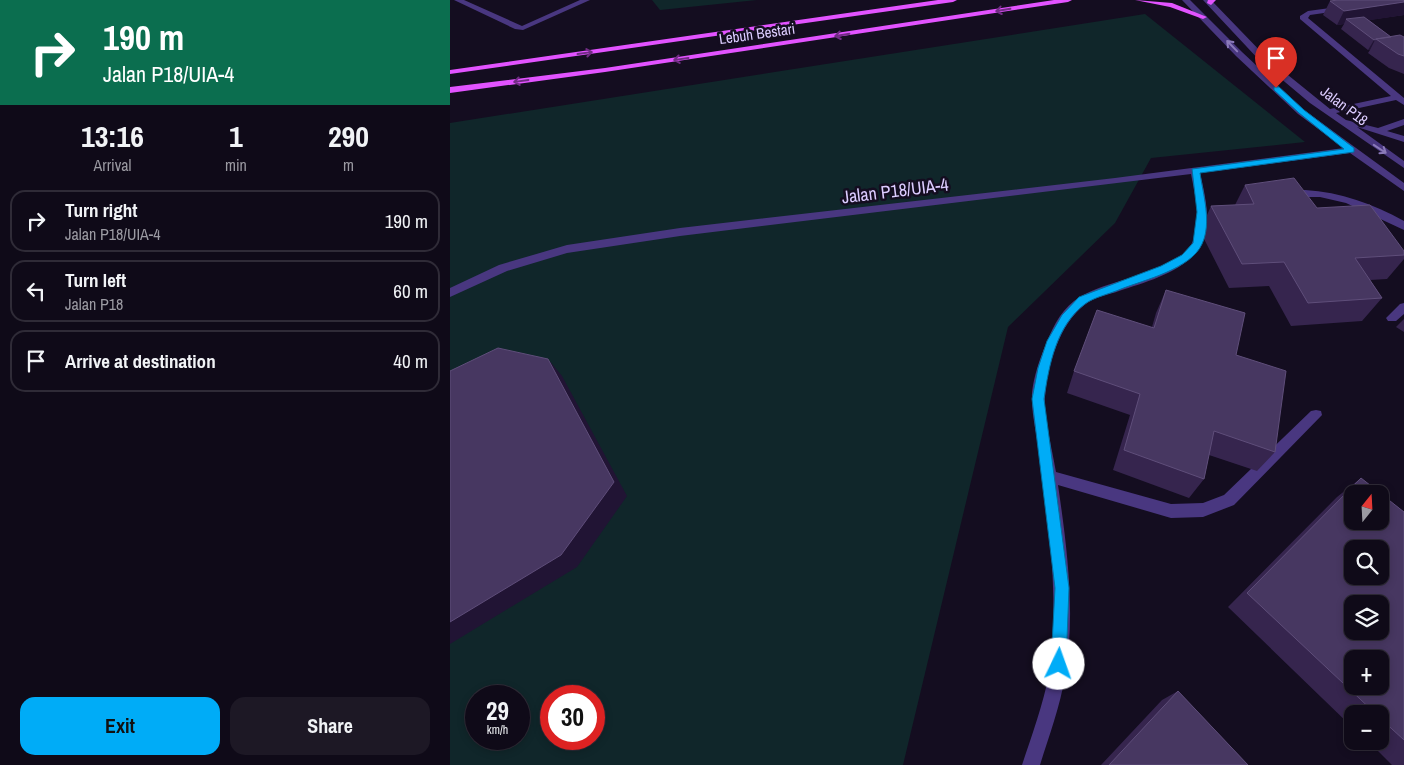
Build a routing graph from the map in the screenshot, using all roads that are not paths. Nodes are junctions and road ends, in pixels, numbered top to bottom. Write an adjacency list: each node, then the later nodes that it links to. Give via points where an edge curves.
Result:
1 (458, 0): 2 (street, via 524,28)
2 (586, 0)
3 (954, 0): 10 (main road, Lebuh Bestari, one-way to 3)
4 (1068, 0): 11 (main road, Lebuh Bestari, one-way to 11, via 605,70)
5 (1139, 0): 9 (main road, via 1172,5)
6 (1186, 0): 9 (street, Jalan P18)
7 (1210, 1): 14 (street, Jalan P18, via 1264,60)
8 (1354, 6): 13 (street, via 1308,14 1304,19)
9 (1203, 17): 19 (street, Jalan P18, one-way to 9, via 1301,112)
10 (450, 72)
11 (450, 90)
12 (1404, 90): 13 (street)
13 (1397, 97): 14 (street)
14 (1328, 112): 15 (street, Jalan P18)
15 (1338, 119): 17 (street); 20 (street, Jalan P18, one-way to 20)
16 (1404, 122): 17 (street)
17 (1379, 131): 18 (street)
18 (1404, 139)
19 (1351, 150): 21 (street, Jalan P18/UIA-4); 22 (street, Jalan P18)
20 (1404, 165)
21 (1195, 171): 25 (street, Jalan P18/UIA-4, via 680,232 567,249 503,268); 29 (street, via 1206,212 1198,244 1186,258 1164,269 1082,300 1065,318 1052,341 1038,399)
22 (1404, 188)
23 (1284, 195): 24 (street, via 1315,194 1342,198 1370,207)
24 (1404, 226)
25 (450, 293)
26 (1404, 307): 27 (street)
27 (1392, 318)
28 (1316, 415): 29 (street, via 1229,500 1203,510 1171,511)
29 (1049, 476): 30 (street, via 1062,588 1059,664)
30 (1031, 765)

